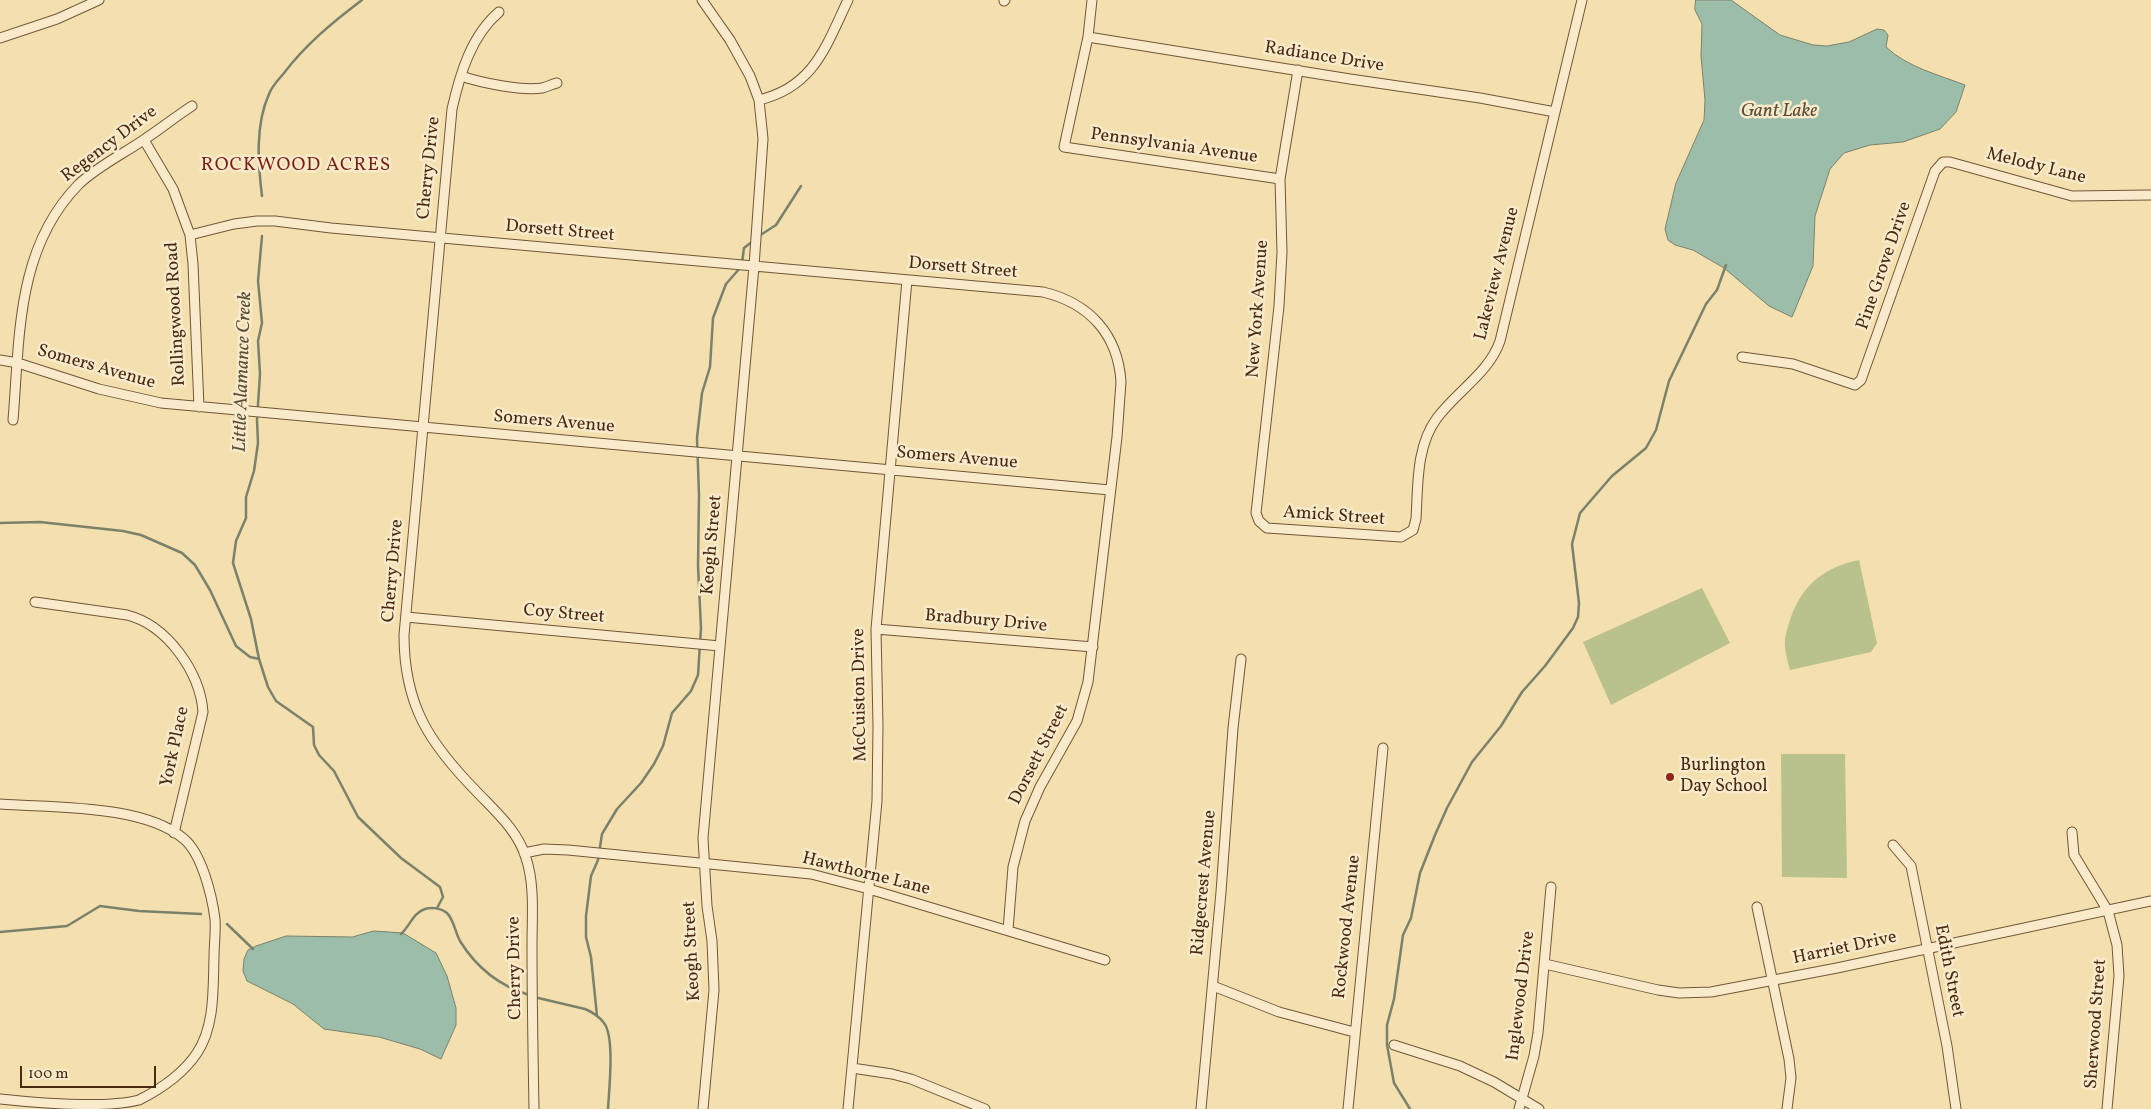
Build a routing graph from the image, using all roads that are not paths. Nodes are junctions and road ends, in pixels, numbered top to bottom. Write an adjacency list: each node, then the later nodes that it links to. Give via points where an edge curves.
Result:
1 (100, 0): 8 (street)
2 (702, 0): 12 (street, Keogh Street, via 739,54)
3 (848, 0): 12 (street, via 818,61 806,76 784,92)
4 (1092, 0): 7 (street)
5 (1582, 0): 14 (street, Lakeview Avenue)
6 (499, 12): 10 (street, Cherry Drive, via 477,38)
7 (1088, 37): 9 (street, Radiance Drive); 17 (street, Pennsylvania Avenue, via 1064,147)
8 (0, 38)
9 (1298, 70): 14 (street, Radiance Drive); 17 (street, New York Avenue)
10 (461, 76): 11 (street, via 518,87 542,88); 20 (street, Cherry Drive, via 452,109)
11 (557, 83)
12 (759, 100): 21 (street, Keogh Street, via 763,157)
13 (192, 106): 15 (street, Regency Drive)
14 (1555, 112): 33 (street, Lakeview Avenue, via 1500,341 1491,361 1437,418 1428,433 1423,446 1416,519)
15 (144, 140): 19 (street, Rollingwood Road, via 173,189); 25 (street, Regency Drive, via 81,183 50,221 29,272)
16 (1943, 162): 18 (street, Melody Lane, via 2072,196); 23 (street, Pine Grove Drive, via 1935,171 1875,343 1856,385 1792,364)
17 (1280, 179): 32 (street, New York Avenue, via 1280,297 1261,458 1256,513)
18 (2151, 195)
19 (190, 235): 20 (street, Dorsett Street, via 234,224 275,221); 26 (street, Rollingwood Road)
20 (440, 238): 21 (street, Dorsett Street); 28 (street, Cherry Drive)
21 (754, 266): 22 (street, Dorsett Street); 29 (street, Keogh Street)
22 (907, 280): 30 (street, McCuiston Drive); 31 (street, Dorsett Street, via 1043,292 1072,302 1098,322 1113,345 1120,371 1117,437)
23 (1742, 357)
24 (0, 360): 25 (street, Somers Avenue)
25 (18, 363): 26 (street, Somers Avenue, via 128,397); 27 (street, Regency Drive)
26 (199, 407): 28 (street, Somers Avenue)
27 (12, 420)
28 (424, 427): 29 (street, Somers Avenue); 35 (street, Cherry Drive)
29 (737, 456): 30 (street, Somers Avenue); 37 (street, Keogh Street)
30 (890, 470): 31 (street, Somers Avenue); 36 (street, McCuiston Drive)
31 (1110, 490): 38 (street, Dorsett Street)
32 (1259, 522): 33 (street, Amick Street, via 1266,528 1278,529 1387,537)
33 (1408, 534)
34 (35, 602): 43 (street, York Place, via 140,618 169,640 187,666 200,690 203,712)
35 (406, 617): 37 (street, Coy Street); 45 (street, Cherry Drive, via 404,656 408,686 426,728 452,765 516,835)
36 (876, 629): 38 (street, Bradbury Drive); 48 (street, McCuiston Drive, via 878,767)
37 (720, 646): 46 (street, Keogh Street, via 705,803)
38 (1093, 648): 52 (street, Dorsett Street, via 1077,721 1032,804 1016,848)
39 (1241, 659): 57 (street, Ridgecrest Avenue)
40 (1383, 748): 58 (street, Rockwood Avenue)
41 (0, 804): 43 (street, via 122,813)
42 (2072, 832): 51 (street, Sherwood Street, via 2074,855)
43 (174, 833): 61 (street, via 185,840 195,854 215,921 213,1000 198,1053 159,1090 137,1101 116,1106 92,1108)
44 (1894, 845): 53 (street, Edith Street, via 1910,866)
45 (524, 853): 46 (street, Hawthorne Lane, via 544,849 568,850); 63 (street, Cherry Drive, via 530,881)
46 (703, 864): 48 (street, Hawthorne Lane, via 811,874); 64 (street, Keogh Street, via 714,990)
47 (1551, 886): 55 (street, Inglewood Drive)
48 (869, 889): 52 (street, Hawthorne Lane); 60 (street, McCuiston Drive)
49 (2151, 901): 51 (street, Harriet Drive)
50 (1757, 907): 56 (street)
51 (2108, 911): 53 (street, Harriet Drive); 73 (street, Sherwood Street, via 2117,945 2119,976)
52 (1008, 930): 54 (street, Hawthorne Lane)
53 (1926, 948): 56 (street, Harriet Drive); 72 (street, Edith Street, via 1947,1046)
54 (1105, 960)
55 (1545, 964): 56 (street, Harriet Drive, via 1630,985 1679,993 1711,992); 62 (street, Inglewood Drive, via 1534,1056)
56 (1772, 981): 71 (street, via 1791,1078)
57 (1213, 986): 58 (street, via 1279,1012); 67 (street, Ridgecrest Avenue)
58 (1354, 1032): 68 (street, Rockwood Avenue)
59 (1394, 1045): 62 (street, via 1460,1066)
60 (852, 1068): 65 (street, McCuiston Drive); 66 (street, via 911,1079)
61 (0, 1099)
62 (1523, 1099): 69 (street, Inglewood Drive); 70 (street)
63 (534, 1109)
64 (703, 1109)
65 (848, 1109)
66 (985, 1109)
67 (1201, 1109)
68 (1348, 1109)
69 (1519, 1109)
70 (1539, 1109)
71 (1787, 1109)
72 (1956, 1109)
73 (2106, 1109)

